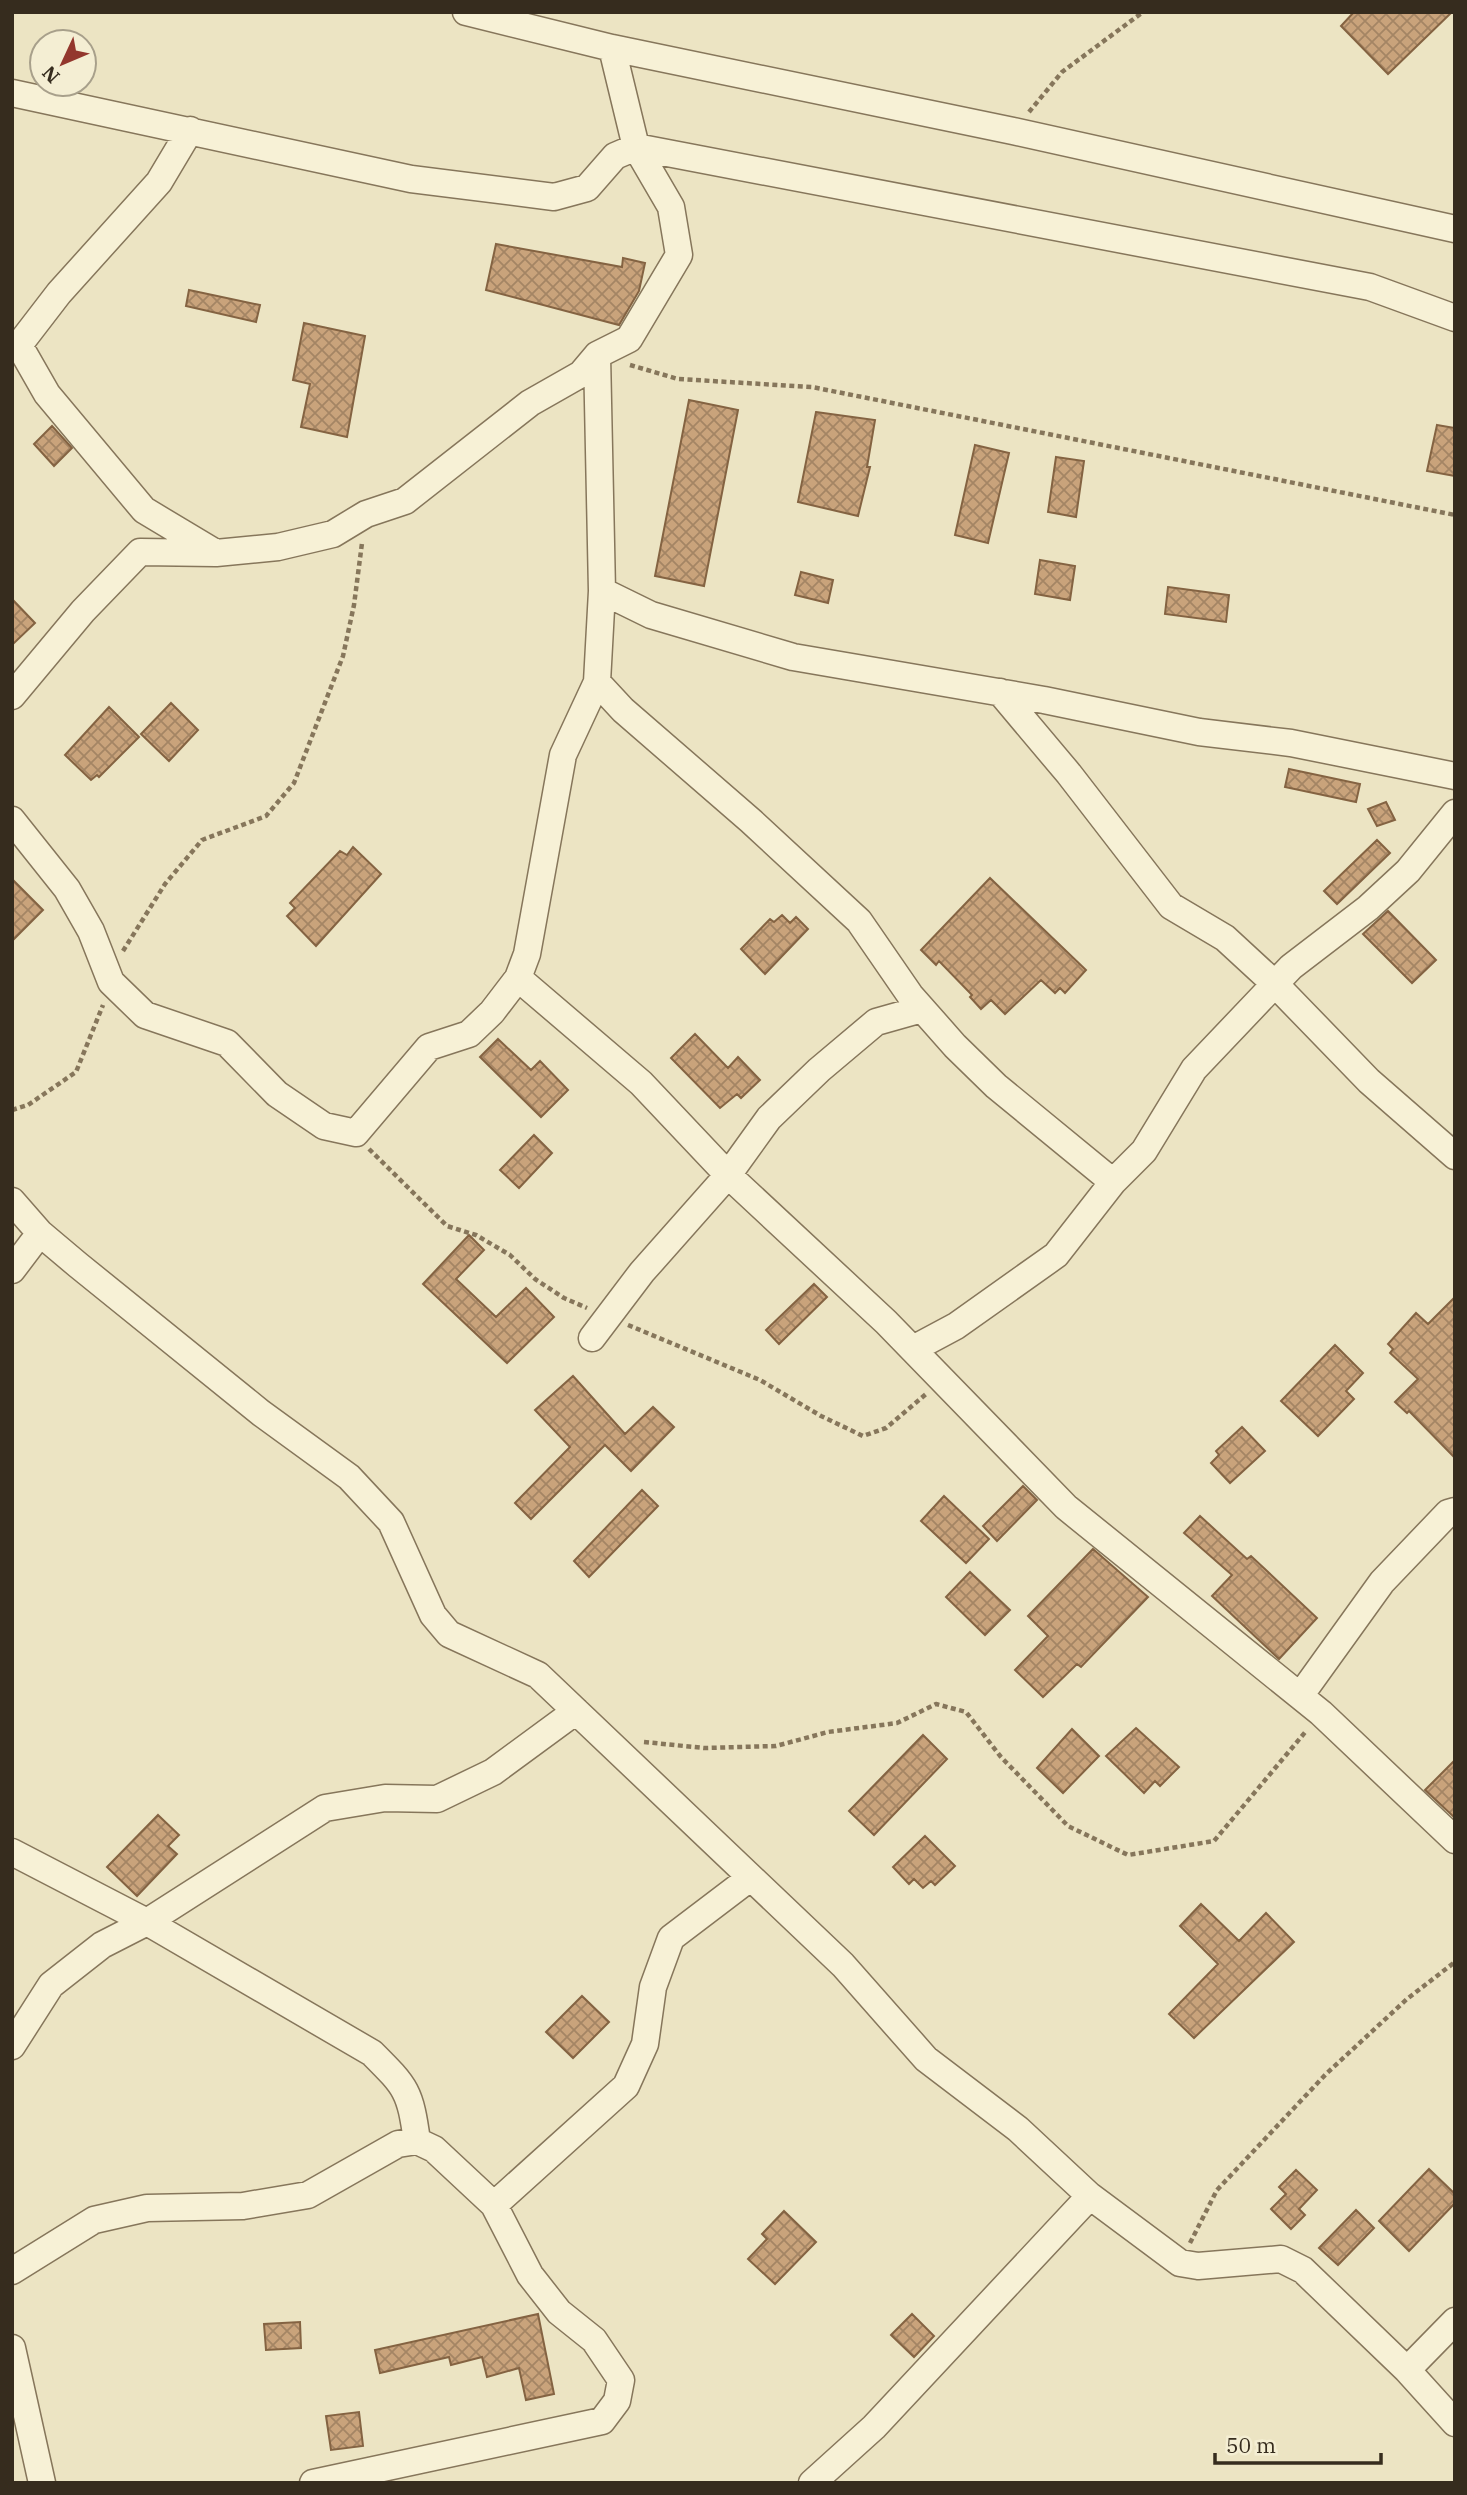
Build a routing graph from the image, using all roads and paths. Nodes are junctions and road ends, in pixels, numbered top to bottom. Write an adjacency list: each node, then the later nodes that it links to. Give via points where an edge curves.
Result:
1 (466, 12): 3 (street)
2 (1143, 12): 6 (path, via 1062,72)
3 (612, 48): 6 (street); 7 (street)
4 (12, 93): 5 (street)
5 (190, 130): 7 (street, via 411,179 554,197 587,188 615,156); 10 (street, via 159,182)
6 (1013, 131): 8 (street)
7 (636, 147): 9 (street, via 1370,287); 11 (street, via 671,207 679,255 629,339)
8 (1455, 229)
9 (1455, 318)
10 (16, 347): 14 (street, via 47,394 144,510)
11 (597, 355): 12 (street, via 581,374 530,403 405,500); 13 (path, via 678,379 812,387); 15 (street)
12 (366, 514): 14 (street, via 333,534 278,547); 23 (path, via 343,656 294,783 266,816 202,840 164,884 126,943)
13 (1455, 515)
14 (215, 553): 18 (street, via 139,552)
15 (602, 592): 16 (street); 17 (street, via 651,615 793,656)
16 (597, 682): 22 (street, via 564,755 527,954); 25 (street, via 859,921)
17 (1000, 692): 19 (street); 24 (street, via 1171,906 1225,938)
18 (12, 696)
19 (1455, 776)
20 (1455, 813): 24 (street, via 1408,871 1291,967)
21 (12, 820): 23 (street, via 67,889 91,931)
22 (518, 978): 23 (street, via 470,1034 429,1046 356,1133 324,1126 277,1094 228,1042 145,1015); 28 (street, via 641,1083)
23 (111, 982): 26 (path, via 76,1072 28,1105)
24 (1276, 985): 27 (street, via 1368,1081); 29 (street, via 1194,1069 1144,1151)
25 (922, 1009): 28 (street, via 876,1022 819,1070 769,1118); 29 (street, via 996,1086)
26 (12, 1110)
27 (1455, 1156)
28 (728, 1175): 33 (street, via 642,1272); 34 (street)
29 (1113, 1182): 34 (street, via 1056,1255 956,1326)
30 (12, 1202): 31 (street)
31 (40, 1233): 32 (street); 37 (street, via 261,1413 349,1477 391,1522 433,1615 449,1634 538,1675)
32 (12, 1270)
33 (592, 1338)
34 (913, 1349): 36 (street, via 1066,1507)
35 (1455, 1511): 36 (street, via 1382,1582)
36 (1300, 1696): 38 (street)
37 (576, 1711): 42 (street); 43 (street, via 494,1772 437,1799 385,1798 325,1808)
38 (1321, 1713): 39 (path, via 1214,1841 1128,1855 1068,1826 1001,1757 966,1712 936,1704 897,1723 828,1732 776,1746 704,1748); 40 (street)
39 (633, 1739)
40 (1455, 1840)
41 (12, 1852): 43 (street)
42 (750, 1878): 47 (street, via 843,1965 926,2059 1018,2129); 48 (street, via 671,1938 653,1987 645,2044 626,2086)
43 (147, 1922): 45 (street, via 102,1945 51,1985); 46 (street, via 372,2053 411,2099)
44 (1455, 1962): 49 (path, via 1407,1999 1326,2074 1226,2180)
45 (12, 2046)
46 (417, 2141): 48 (street, via 434,2149); 50 (street, via 398,2144 308,2195 243,2206 147,2208 94,2220)
47 (1090, 2196): 49 (street); 57 (street, via 874,2427)
48 (494, 2205): 56 (street, via 530,2275 559,2312 594,2340 621,2380 617,2401 602,2420)
49 (1180, 2263): 53 (street, via 1198,2266 1281,2259 1303,2270)
50 (12, 2271)
51 (1455, 2321): 53 (street)
52 (12, 2348): 55 (street)
53 (1408, 2370): 54 (street)
54 (1455, 2423)
55 (42, 2483)
56 (313, 2483)
57 (812, 2483)

